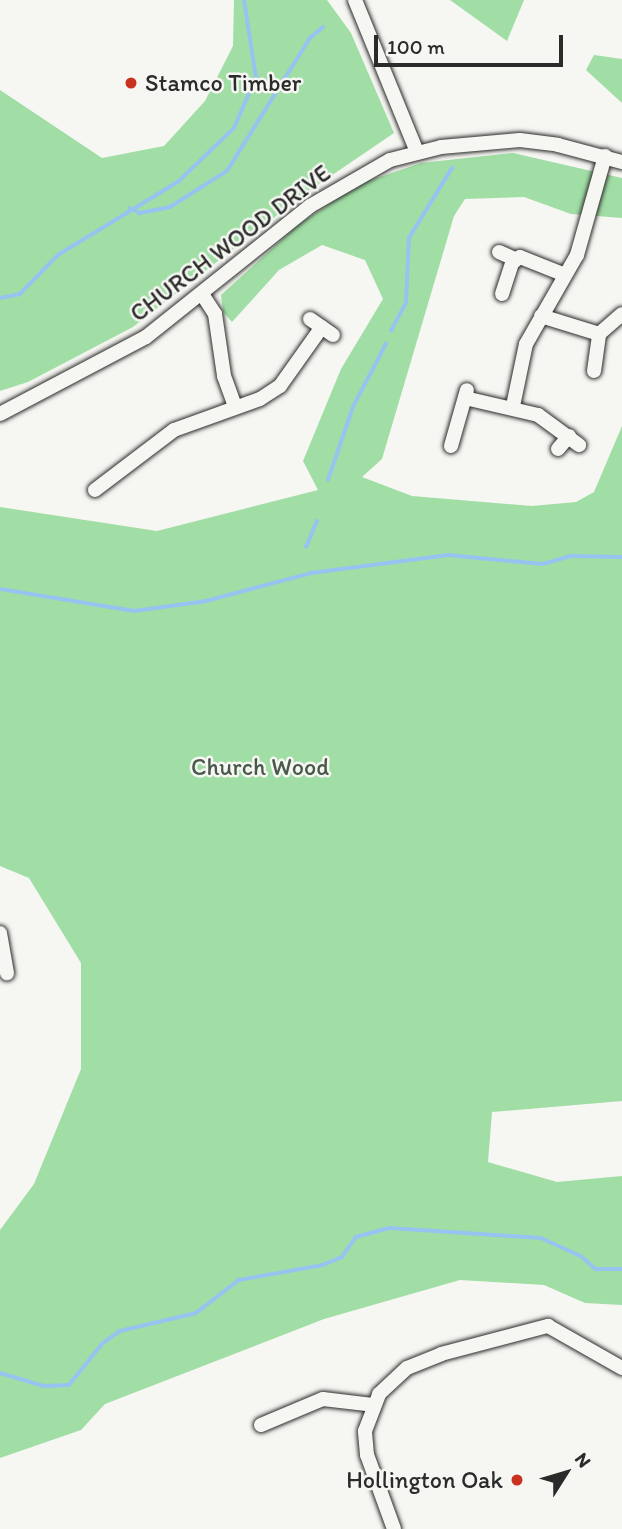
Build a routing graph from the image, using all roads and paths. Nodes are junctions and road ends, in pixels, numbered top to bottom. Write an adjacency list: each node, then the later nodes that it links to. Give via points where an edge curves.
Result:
1 (355, 0): 2 (street)
2 (417, 152): 3 (street, CHURCH WOOD DRIVE, via 520,141); 9 (street, CHURCH WOOD DRIVE, via 390,160 310,206)
3 (605, 156): 4 (street, CHURCH WOOD DRIVE); 7 (street, via 577,255)
4 (622, 162)
5 (499, 252): 6 (street)
6 (515, 259): 7 (street, via 530,259); 8 (street)
7 (565, 275): 11 (street)
8 (502, 294)
9 (202, 295): 16 (street, via 215,314); 17 (street, CHURCH WOOD DRIVE, via 96,367)
10 (622, 314): 13 (street)
11 (541, 316): 13 (street); 15 (street, via 526,344)
12 (322, 327): 16 (street, via 280,386)
13 (599, 334): 14 (street)
14 (594, 371)
15 (513, 406): 18 (street, via 466,393); 19 (street, via 553,423 574,441)
16 (235, 407): 20 (street, via 174,430)
17 (0, 414)
18 (452, 446)
19 (558, 449)
20 (103, 489)
21 (0, 933): 22 (street, via 12,958)
22 (7, 974)
23 (622, 1368): 24 (street, via 548,1326 422,1361 397,1376)
24 (373, 1405): 25 (street, via 323,1399); 26 (street, via 365,1431 367,1455)
25 (261, 1425)
26 (394, 1529)

